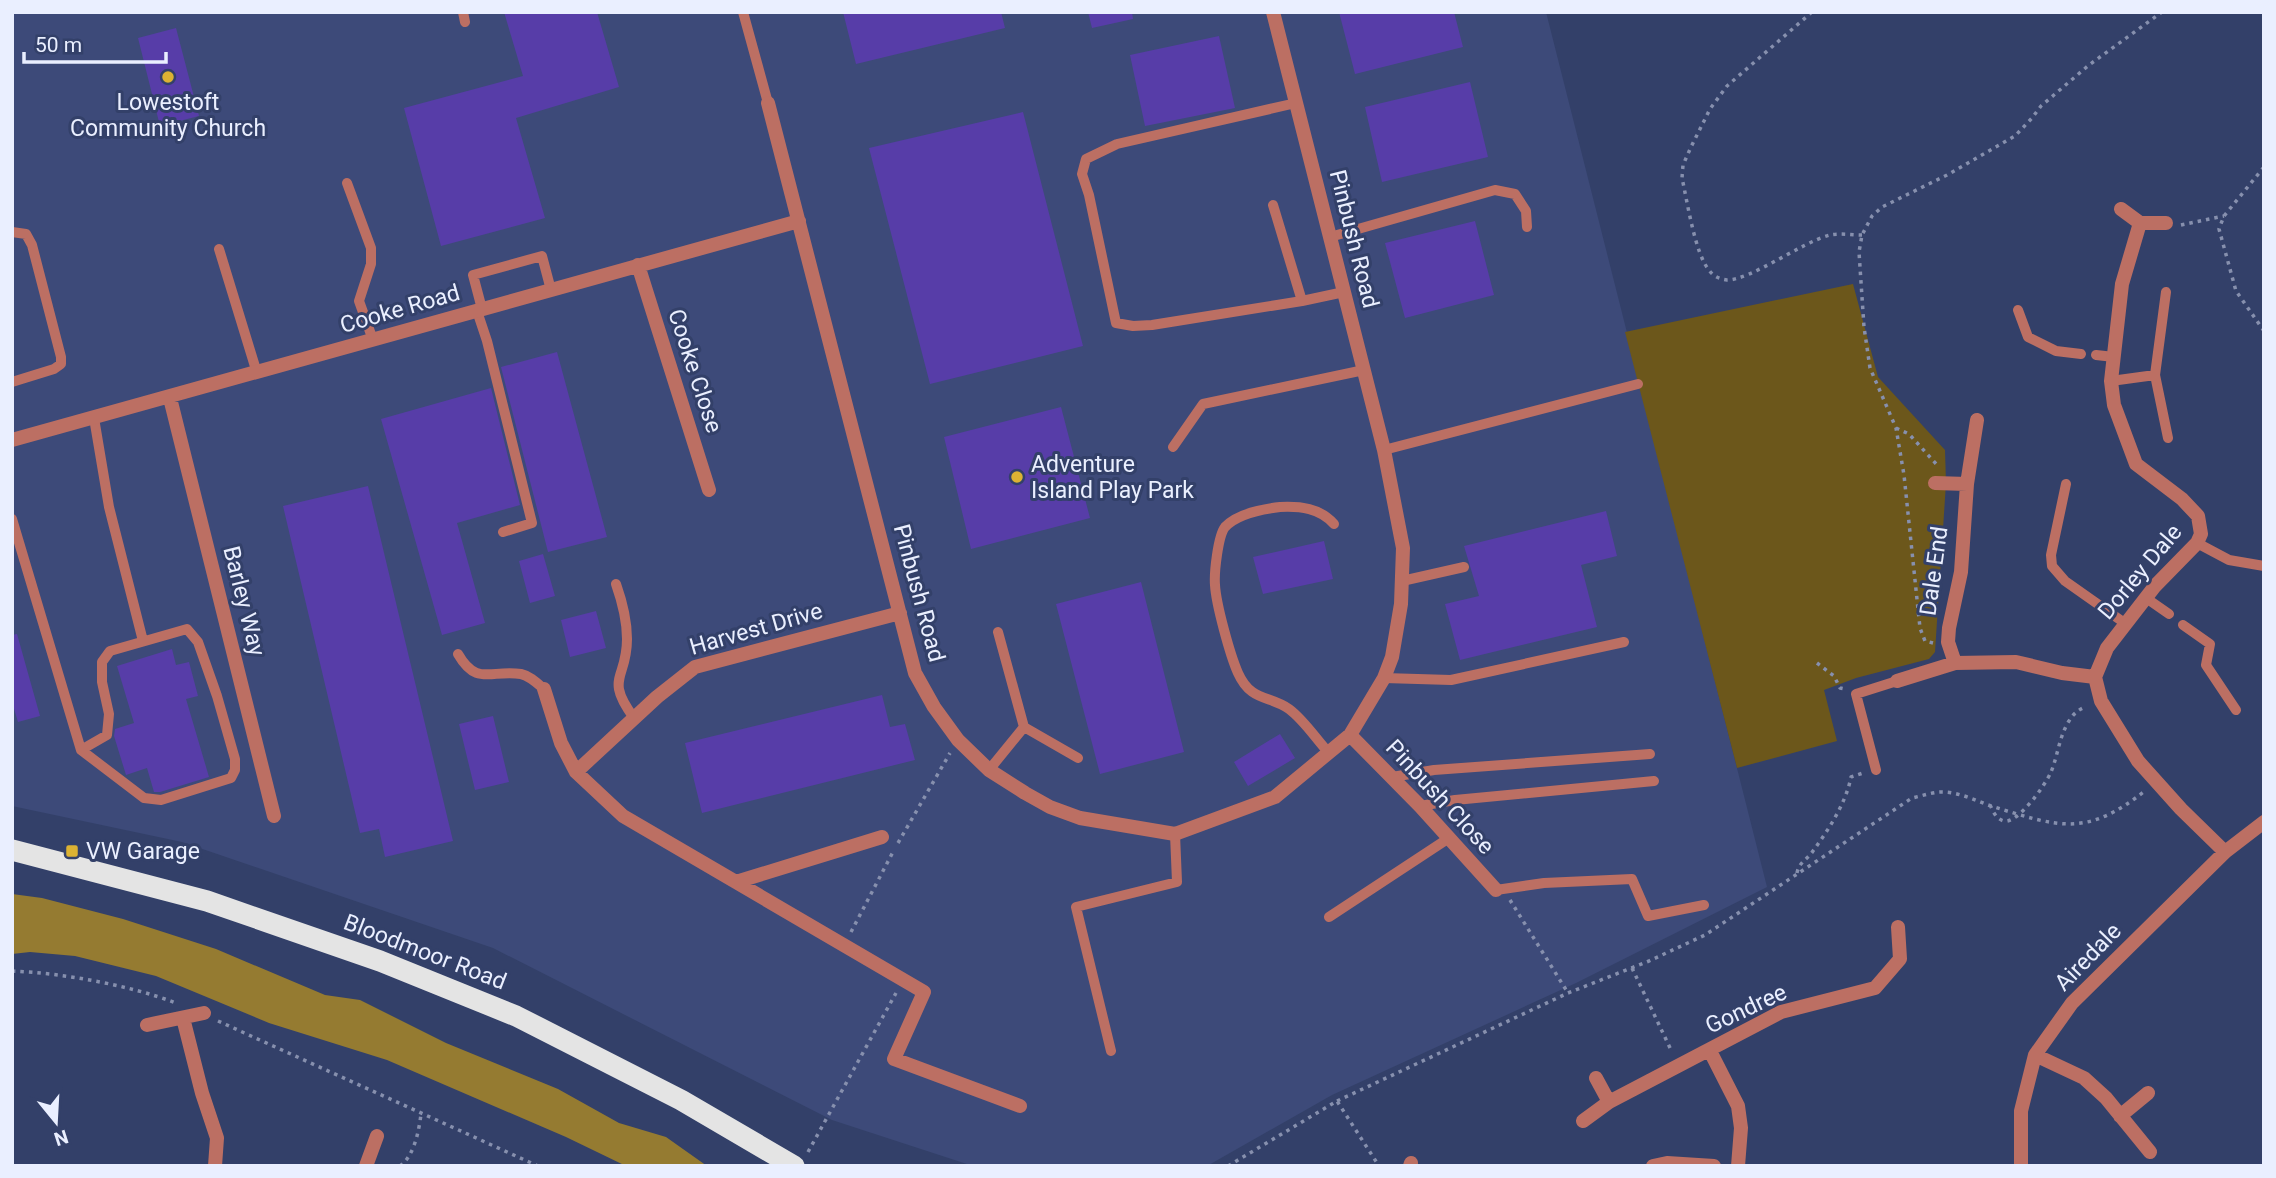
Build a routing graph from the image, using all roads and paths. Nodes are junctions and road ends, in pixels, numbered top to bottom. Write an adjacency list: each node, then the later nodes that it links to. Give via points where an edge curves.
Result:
1 (743, 12): 5 (lane)
2 (1273, 12): 6 (street, Pinbush Road)
3 (1812, 12): 17 (path, via 1727,86 1690,148 1682,178 1701,257 1717,278 1744,275 1832,234)
4 (2162, 12): 17 (path, via 2089,65 2041,106 2015,136 1882,207)
5 (768, 103): 12 (street, Pinbush Road)
6 (1296, 103): 18 (street, Pinbush Road); 24 (lane, via 1117,144 1086,159 1082,174 1116,323 1152,325)
7 (2264, 167): 11 (path)
8 (347, 183): 28 (lane, via 370,248 371,264 359,301)
9 (1273, 205): 24 (lane)
10 (2121, 209): 13 (street)
11 (2224, 216): 14 (path, via 2179,226); 27 (path, via 2219,229 2236,291)
12 (799, 220): 20 (street, Cooke Road); 59 (street, Pinbush Road)
13 (2140, 223): 14 (street); 31 (street, Dorley Dale, via 2122,284)
14 (2166, 223)
15 (1527, 227): 18 (lane, via 1526,211 1516,194 1495,190)
16 (12, 232): 36 (lane, via 26,234 32,245 61,357 61,364 54,369)
17 (1862, 235): 41 (path, via 1861,291 1871,368)
18 (1330, 237): 22 (street, Pinbush Road)
19 (219, 249): 33 (lane)
20 (638, 265): 21 (street, Cooke Road); 49 (street, Cooke Close)
21 (551, 290): 25 (street, Cooke Road); 25 (lane, via 542,256 473,275)
22 (1344, 292): 24 (lane); 32 (street, Pinbush Road)
23 (2166, 292): 34 (lane)
24 (1303, 301)
25 (479, 310): 28 (street, Cooke Road); 52 (lane, via 533,523)
26 (2018, 310): 29 (lane, via 2028,337 2056,351)
27 (2264, 331)
28 (373, 340): 33 (street, Cooke Road)
29 (2081, 354)
30 (2096, 355): 31 (lane)
31 (2114, 357): 35 (street, Dorley Dale)
32 (1364, 370): 44 (lane, via 1203,404); 45 (street, Pinbush Road)
33 (257, 373): 38 (street, Cooke Road)
34 (2155, 375): 35 (lane); 42 (lane)
35 (2111, 381): 53 (street, Dorley Dale, via 2114,405 2136,464 2198,516 2201,534)
36 (12, 382)
37 (1638, 384): 45 (lane)
38 (170, 398): 39 (street, Cooke Road); 94 (street, Barley Way)
39 (94, 418): 43 (street, Cooke Road); 64 (lane, via 109,507)
40 (1978, 420): 47 (street, Dale End)
41 (1896, 428): 46 (path, via 1909,435 1938,466); 66 (path, via 1920,628 1925,641 1936,645)
42 (2168, 438)
43 (12, 440)
44 (1173, 447)
45 (1384, 450): 56 (street, Pinbush Road, via 1403,548)
46 (1940, 483): 47 (street)
47 (1967, 484): 66 (street, Dale End, via 1961,572)
48 (2066, 484): 61 (lane, via 2052,566 2065,581)
49 (709, 491)
50 (12, 519): 81 (lane)
51 (1334, 524): 82 (lane, via 1327,516 1299,507 1261,511 1236,520 1220,535 1215,585 1238,675 1263,699 1289,709)
52 (503, 532)
53 (2197, 543): 54 (lane, via 2229,560); 58 (street, Dorley Dale)
54 (2264, 566)
55 (1465, 567): 56 (lane)
56 (1402, 581): 71 (street, Pinbush Road, via 1392,657)
57 (616, 584): 77 (lane, via 627,640 617,687)
58 (2146, 598): 60 (lane); 61 (street, Dorley Dale)
59 (900, 612): 77 (street, Harvest Drive, via 695,667); 80 (street, Pinbush Road, via 915,673)
60 (2169, 614)
61 (2126, 624): 70 (street, Dorley Dale, via 2107,648)
62 (2183, 625): 76 (lane, via 2210,644 2206,665)
63 (998, 632): 78 (lane)
64 (143, 641): 81 (lane, via 110,651 102,662 107,736); 81 (lane, via 187,629 198,642 235,771 231,778 161,800 144,798)
65 (1623, 642): 71 (lane, via 1451,680)
66 (1948, 642): 69 (street, Dale End)
67 (458, 654): 73 (lane, via 474,674 521,674)
68 (1816, 663): 74 (path, via 1834,676 1840,688)
69 (1955, 663): 70 (street, via 2016,662); 72 (street)
70 (2095, 677): 75 (street)
71 (1384, 678): 79 (street, Pinbush Road)
72 (1897, 681): 74 (lane)
73 (544, 689): 87 (street)
74 (1856, 694): 86 (lane)
75 (2101, 701): 90 (street); 93 (path, via 2078,710 2069,721 2052,772)
76 (2236, 709)
77 (634, 718): 87 (street, Harvest Drive)
78 (1024, 727): 84 (lane); 85 (lane)
79 (1350, 735): 82 (street, Pinbush Road); 88 (street, Pinbush Close)
80 (958, 740): 85 (street, Pinbush Road); 100 (path)
81 (81, 750)
82 (1329, 753): 96 (street, Pinbush Road, via 1275,797)
83 (1650, 754): 88 (lane)
84 (1078, 758)
85 (989, 770): 96 (street, Pinbush Road, via 1070,814)
86 (1876, 770): 102 (path, via 1851,777 1848,794 1812,854 1799,864)
87 (576, 772): 103 (street, via 623,816)
88 (1392, 777): 92 (street, Pinbush Close)
89 (1654, 781): 92 (lane)
90 (2156, 782): 93 (path, via 2122,809 2077,825 2046,823); 101 (street)
91 (1990, 805): 93 (path); 93 (path, via 2003,821); 102 (path, via 1940,792 1912,798)
92 (1420, 806): 98 (street, Pinbush Close)
93 (2020, 814)
94 (274, 816)
95 (2264, 822): 101 (street, Airedale)
96 (1175, 834): 116 (lane, via 1177,882 1076,907)
97 (881, 837): 100 (path); 103 (street)
98 (1449, 838): 104 (street, Pinbush Close); 106 (lane)
99 (12, 850): 130 (highway, Bloodmoor Road, via 207,901 380,961 516,1016)
100 (894, 850): 108 (path)
101 (2225, 852): 118 (street, Airedale, via 2072,1003)
102 (1797, 875): 109 (path, via 1704,935)
103 (736, 882): 108 (street)
104 (1496, 890): 105 (lane, via 1632,879 1648,916); 112 (path, via 1505,893)
105 (1704, 905)
106 (1329, 917)
107 (1898, 927): 117 (street, Gondree, via 1906,962 1875,988 1781,1012)
108 (844, 945): 111 (street)
109 (1632, 968): 112 (path); 119 (path)
110 (12, 971): 113 (path, via 141,992)
111 (903, 980): 124 (street, via 924,992 894,1059); 130 (path)
112 (1568, 993): 122 (path)
113 (204, 1013): 114 (street); 125 (path)
114 (183, 1018): 115 (street); 131 (street, via 217,1138)
115 (147, 1025)
116 (1111, 1051)
117 (1710, 1051): 119 (street, Gondree); 139 (street, via 1738,1106)
118 (2035, 1055): 126 (street, via 2084,1078); 140 (street, Airedale, via 2021,1111)
119 (1679, 1066): 123 (street, Gondree)
120 (1596, 1078): 123 (street)
121 (2148, 1093): 126 (street)
122 (1337, 1101): 135 (path); 136 (path)
123 (1609, 1102): 127 (street, Gondree)
124 (1020, 1106)
125 (421, 1114): 133 (path, via 419,1133); 134 (path)
126 (2120, 1116): 129 (street)
127 (1583, 1121)
128 (377, 1136): 132 (street)
129 (2150, 1152)
130 (800, 1160)
131 (215, 1166)
132 (366, 1166)
133 (400, 1166)
134 (538, 1166)
135 (1228, 1166)
136 (1379, 1166)
137 (1653, 1166): 138 (street)
138 (1714, 1166)
139 (1738, 1166)
140 (2021, 1166)

